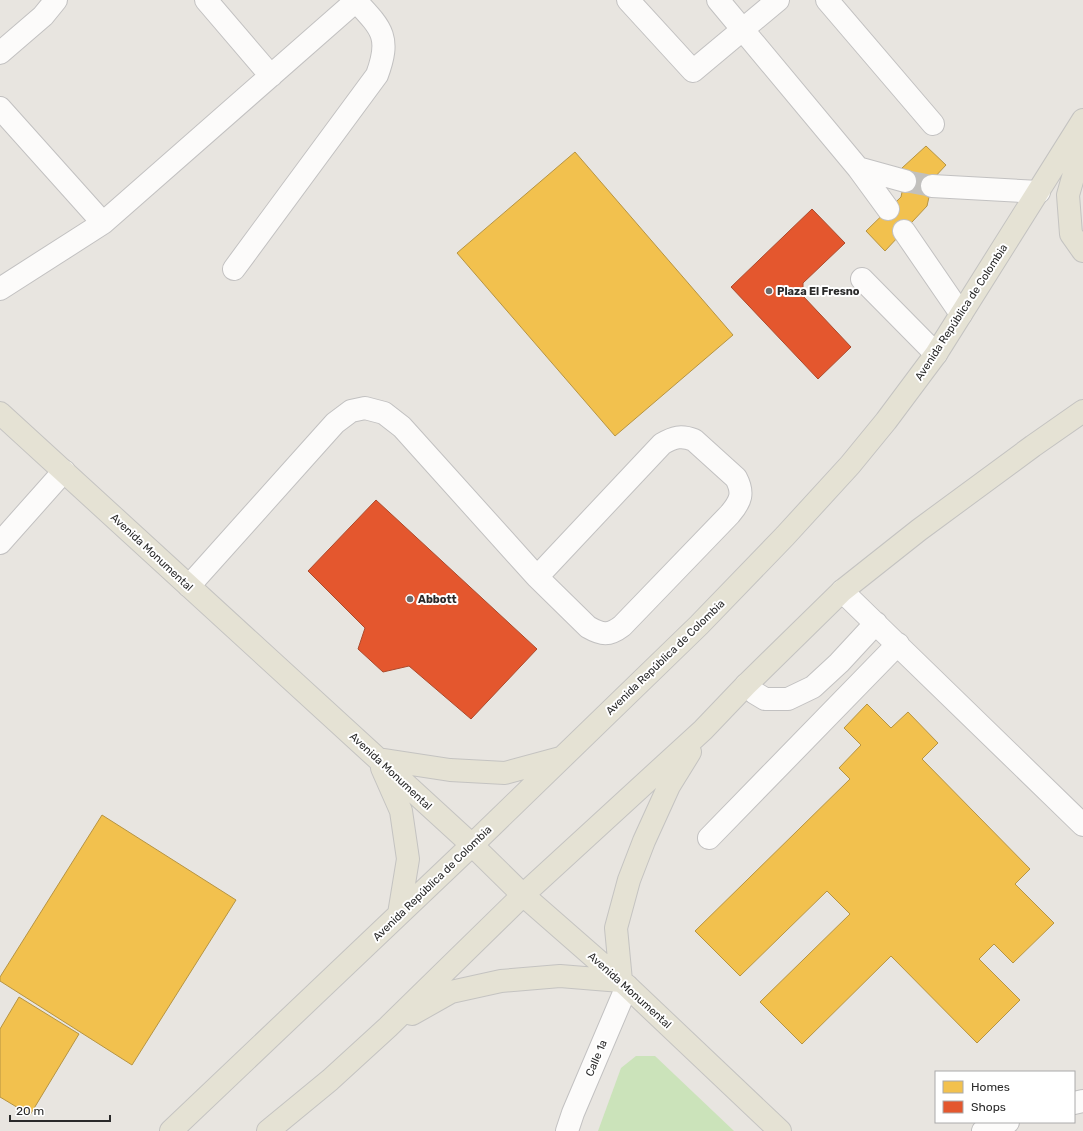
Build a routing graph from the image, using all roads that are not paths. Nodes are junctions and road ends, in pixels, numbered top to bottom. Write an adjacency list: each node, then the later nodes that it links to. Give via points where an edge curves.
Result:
1 (56, 0): 9 (street, via 43,16)
2 (206, 0): 10 (street)
3 (357, 0): 10 (street); 23 (street, via 377,23 384,42 383,59 377,75)
4 (628, 0): 8 (street, via 693,71)
5 (718, 0): 8 (street)
6 (778, 0): 8 (street)
7 (827, 0): 13 (street)
8 (743, 30): 15 (street)
9 (0, 53)
10 (271, 76): 20 (street)
11 (0, 108): 20 (street)
12 (1083, 120): 18 (main road, Avenida República de Colombia)
13 (933, 124)
14 (1083, 142): 22 (main road, via 1068,196 1071,234)
15 (858, 168): 16 (street); 19 (street)
16 (905, 181)
17 (932, 186): 18 (street)
18 (1039, 192): 26 (main road, Avenida República de Colombia)
19 (888, 209)
20 (103, 223): 25 (street)
21 (904, 231): 26 (street)
22 (1083, 251)
23 (234, 269)
24 (862, 279): 27 (street)
25 (0, 289)
26 (961, 314): 27 (main road, Avenida República de Colombia)
27 (936, 354): 39 (main road, Avenida República de Colombia, via 850,465 785,536)
28 (1083, 411): 34 (main road, via 919,530)
29 (0, 413): 30 (main road, Avenida Monumental)
30 (64, 471): 31 (street); 33 (main road, Avenida Monumental)
31 (0, 543)
32 (537, 577): 32 (street, via 662,444 672,438 678,436 694,440 736,478 740,486 738,505 613,633 596,632 588,627); 33 (street, via 402,427 384,413 365,408 350,411 335,424)
33 (189, 586): 40 (main road, Avenida Monumental)
34 (842, 591): 35 (street); 37 (main road)
35 (876, 623): 36 (street); 37 (street, via 839,663 807,690 788,699 765,699)
36 (898, 644): 41 (street); 42 (street)
37 (746, 685): 38 (main road)
38 (703, 730): 44 (main road); 46 (main road, via 669,786 629,880 616,928)
39 (562, 758): 40 (main road, via 505,773 450,770); 43 (main road, Avenida República de Colombia)
40 (378, 759): 43 (main road, Avenida Monumental); 45 (main road, via 401,811 408,859)
41 (1083, 826)
42 (709, 838)
43 (472, 845): 44 (main road, Avenida Monumental); 45 (main road, Avenida República de Colombia)
44 (524, 895): 46 (main road, Avenida Monumental); 47 (main road)
45 (399, 914): 49 (main road, Avenida República de Colombia)
46 (624, 983): 47 (main road, via 560,976 501,980 451,992); 51 (street, Calle 1a); 52 (main road, Avenida Monumental)
47 (388, 1027): 50 (main road, via 330,1080)
48 (1005, 1123): 53 (street)
49 (171, 1131)
50 (268, 1131)
51 (567, 1131)
52 (780, 1131)
53 (983, 1131)

